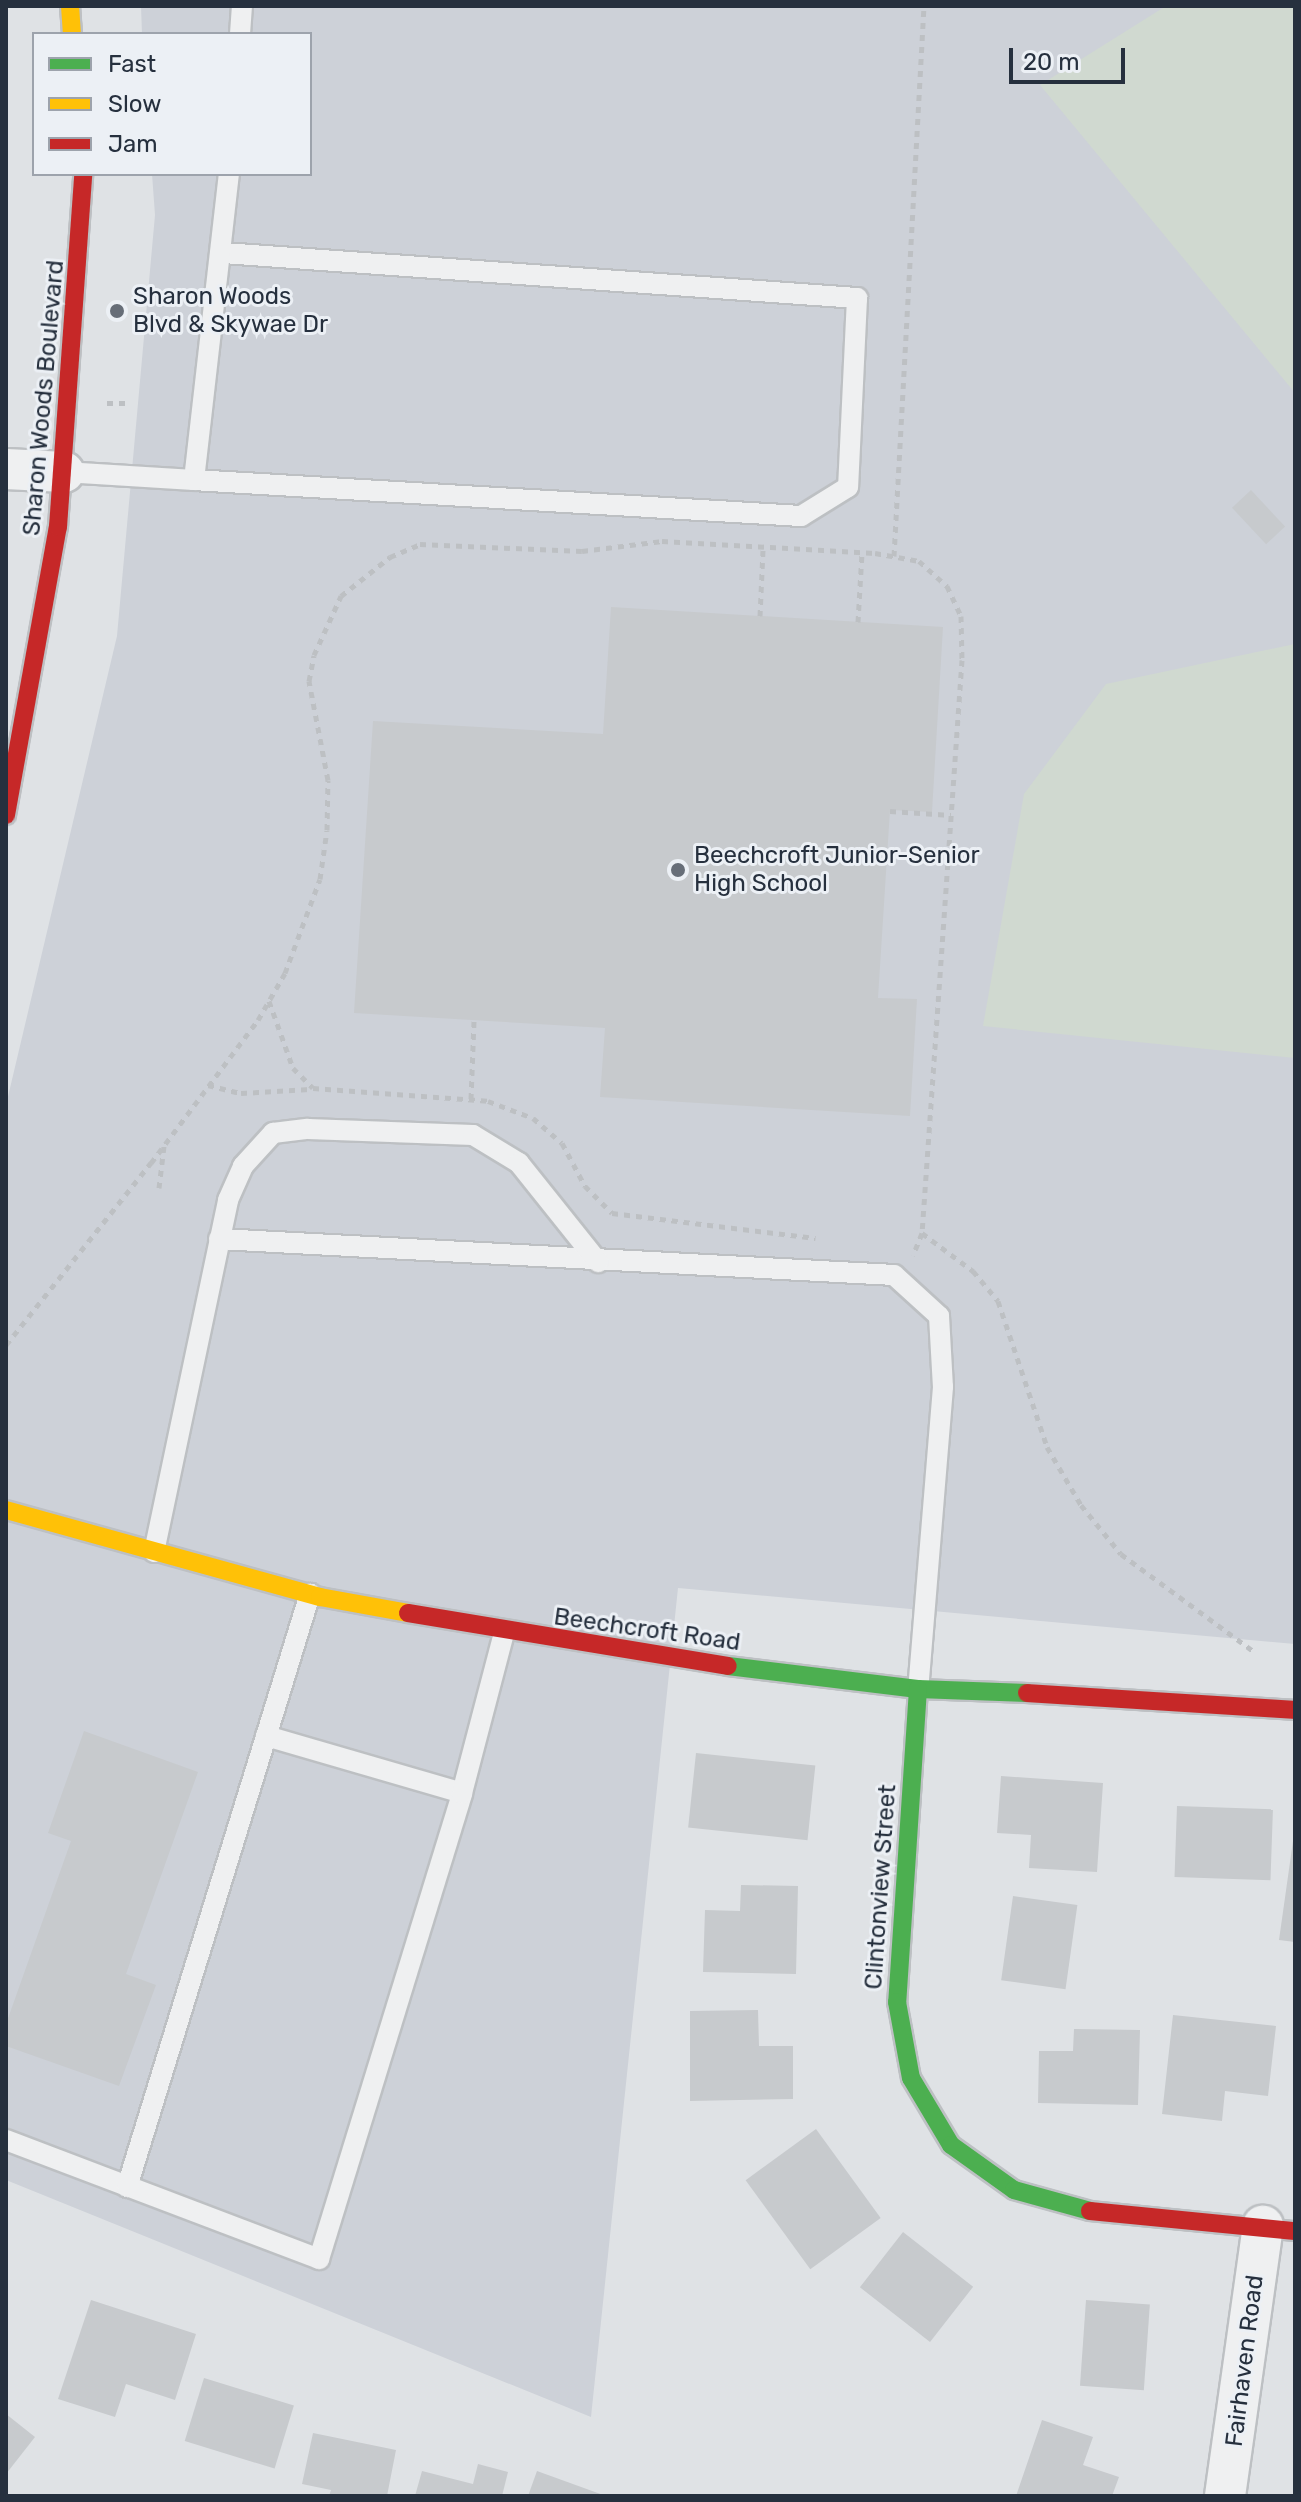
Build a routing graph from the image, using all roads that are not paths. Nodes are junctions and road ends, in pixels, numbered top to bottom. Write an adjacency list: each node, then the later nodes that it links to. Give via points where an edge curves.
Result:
1 (70, 6): 3 (street)
2 (242, 6): 4 (lane)
3 (72, 32)
4 (240, 32)
5 (83, 176): 9 (street, Sharon Woods Boulevard)
6 (229, 176): 7 (lane)
7 (223, 253): 10 (lane); 10 (lane, via 857,298 848,487 801,516)
8 (6, 469): 9 (street)
9 (64, 472): 10 (lane); 11 (street, Sharon Woods Boulevard, via 30,698)
10 (194, 480)
11 (6, 815)
12 (219, 1239): 13 (lane); 13 (lane, via 243,1166 273,1133 308,1129 473,1135 519,1163); 15 (lane)
13 (598, 1262): 18 (lane, via 894,1275 939,1316 943,1387)
14 (6, 1510): 15 (street, Beechcroft Road)
15 (154, 1552): 16 (street, Beechcroft Road)
16 (310, 1594): 17 (street, Beechcroft Road); 20 (lane)
17 (504, 1633): 18 (street, Beechcroft Road, via 651,1657); 21 (lane)
18 (918, 1689): 19 (street, Beechcroft Road, via 1127,1696); 24 (street, Clintonview Street, via 897,2002 911,2078 951,2145 1014,2190 1086,2211)
19 (1295, 1710)
20 (266, 1736): 21 (lane); 23 (lane)
21 (462, 1793): 23 (lane, via 319,2259)
22 (6, 2140): 23 (lane)
23 (127, 2187)
24 (1279, 2228): 25 (street, Fairhaven Road)
25 (1225, 2496)

